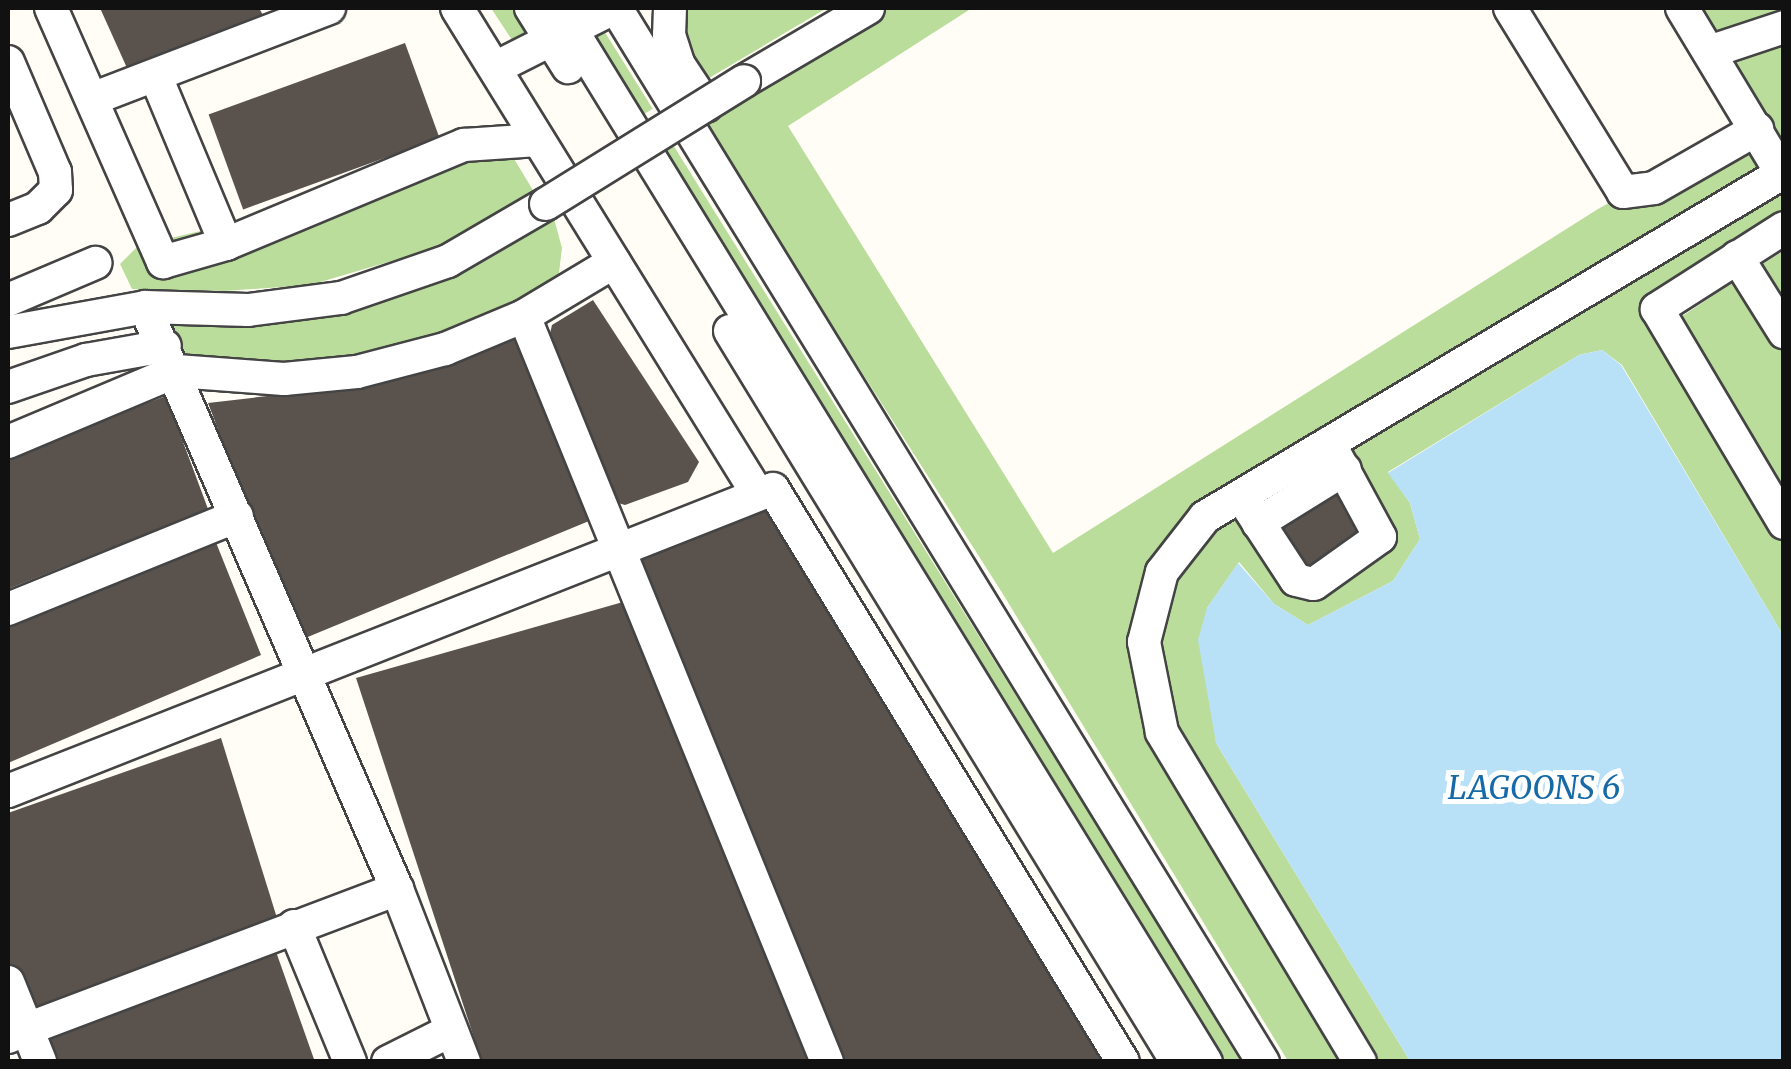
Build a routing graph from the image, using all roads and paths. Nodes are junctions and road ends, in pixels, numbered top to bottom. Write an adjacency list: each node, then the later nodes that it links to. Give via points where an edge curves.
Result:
1 (51, 8): 17 (street)
2 (329, 8): 10 (street)
3 (457, 8): 15 (street)
4 (531, 8): 11 (street)
5 (615, 8): 11 (street); 58 (street)
6 (670, 8): 18 (street, via 669,35 679,65)
7 (868, 8): 18 (street, bridge)
8 (1510, 8): 19 (street, via 1623,192 1654,188)
9 (1682, 8): 13 (street)
10 (291, 15): 16 (street)
11 (560, 25): 15 (street); 56 (street); 57 (street)
12 (1784, 27): 13 (street)
13 (1710, 52): 19 (street)
14 (8, 62): 22 (street, via 55,172 56,190 38,208)
15 (495, 68): 20 (street)
16 (156, 77): 17 (street); 24 (street)
17 (92, 99): 24 (street, via 163,262)
18 (706, 106): 29 (street, bridge, via 448,262 341,298 248,310)
19 (1757, 129): 21 (street)
20 (538, 140): 24 (street, via 476,142 446,151); 26 (street)
21 (1783, 174): 36 (street)
22 (8, 220)
23 (1784, 228): 25 (street)
24 (226, 244)
25 (1737, 257): 32 (street); 40 (street, via 1657,309)
26 (614, 262): 30 (street); 37 (street)
27 (94, 263): 28 (street)
28 (8, 300)
29 (145, 306): 31 (street); 33 (street)
30 (524, 316): 33 (street, via 445,349 357,372 284,380); 41 (street)
31 (8, 332)
32 (1784, 332)
33 (171, 358): 34 (street, via 86,360); 35 (street); 39 (street)
34 (8, 387)
35 (8, 442)
36 (1337, 456): 38 (street); 38 (street, via 1380,537 1314,584 1296,580)
37 (758, 492): 41 (street); 55 (street, via 770,488 778,494)
38 (1249, 509): 59 (street, via 1205,518 1162,572 1144,642 1162,732)
39 (237, 516): 42 (street); 43 (street)
40 (1784, 523)
41 (619, 548): 43 (street); 54 (street)
42 (8, 608)
43 (302, 674): 44 (street); 45 (street)
44 (8, 791)
45 (397, 890): 46 (street); 48 (street)
46 (294, 926): 49 (street); 51 (street)
47 (8, 982): 49 (street)
48 (448, 1032): 52 (street); 53 (street)
49 (17, 1033): 50 (street)
50 (40, 1062)
51 (350, 1062)
52 (388, 1062)
53 (464, 1062)
54 (827, 1062)
55 (1123, 1062)
56 (1177, 1062)
57 (1206, 1062)
58 (1264, 1062)
59 (1360, 1062)

